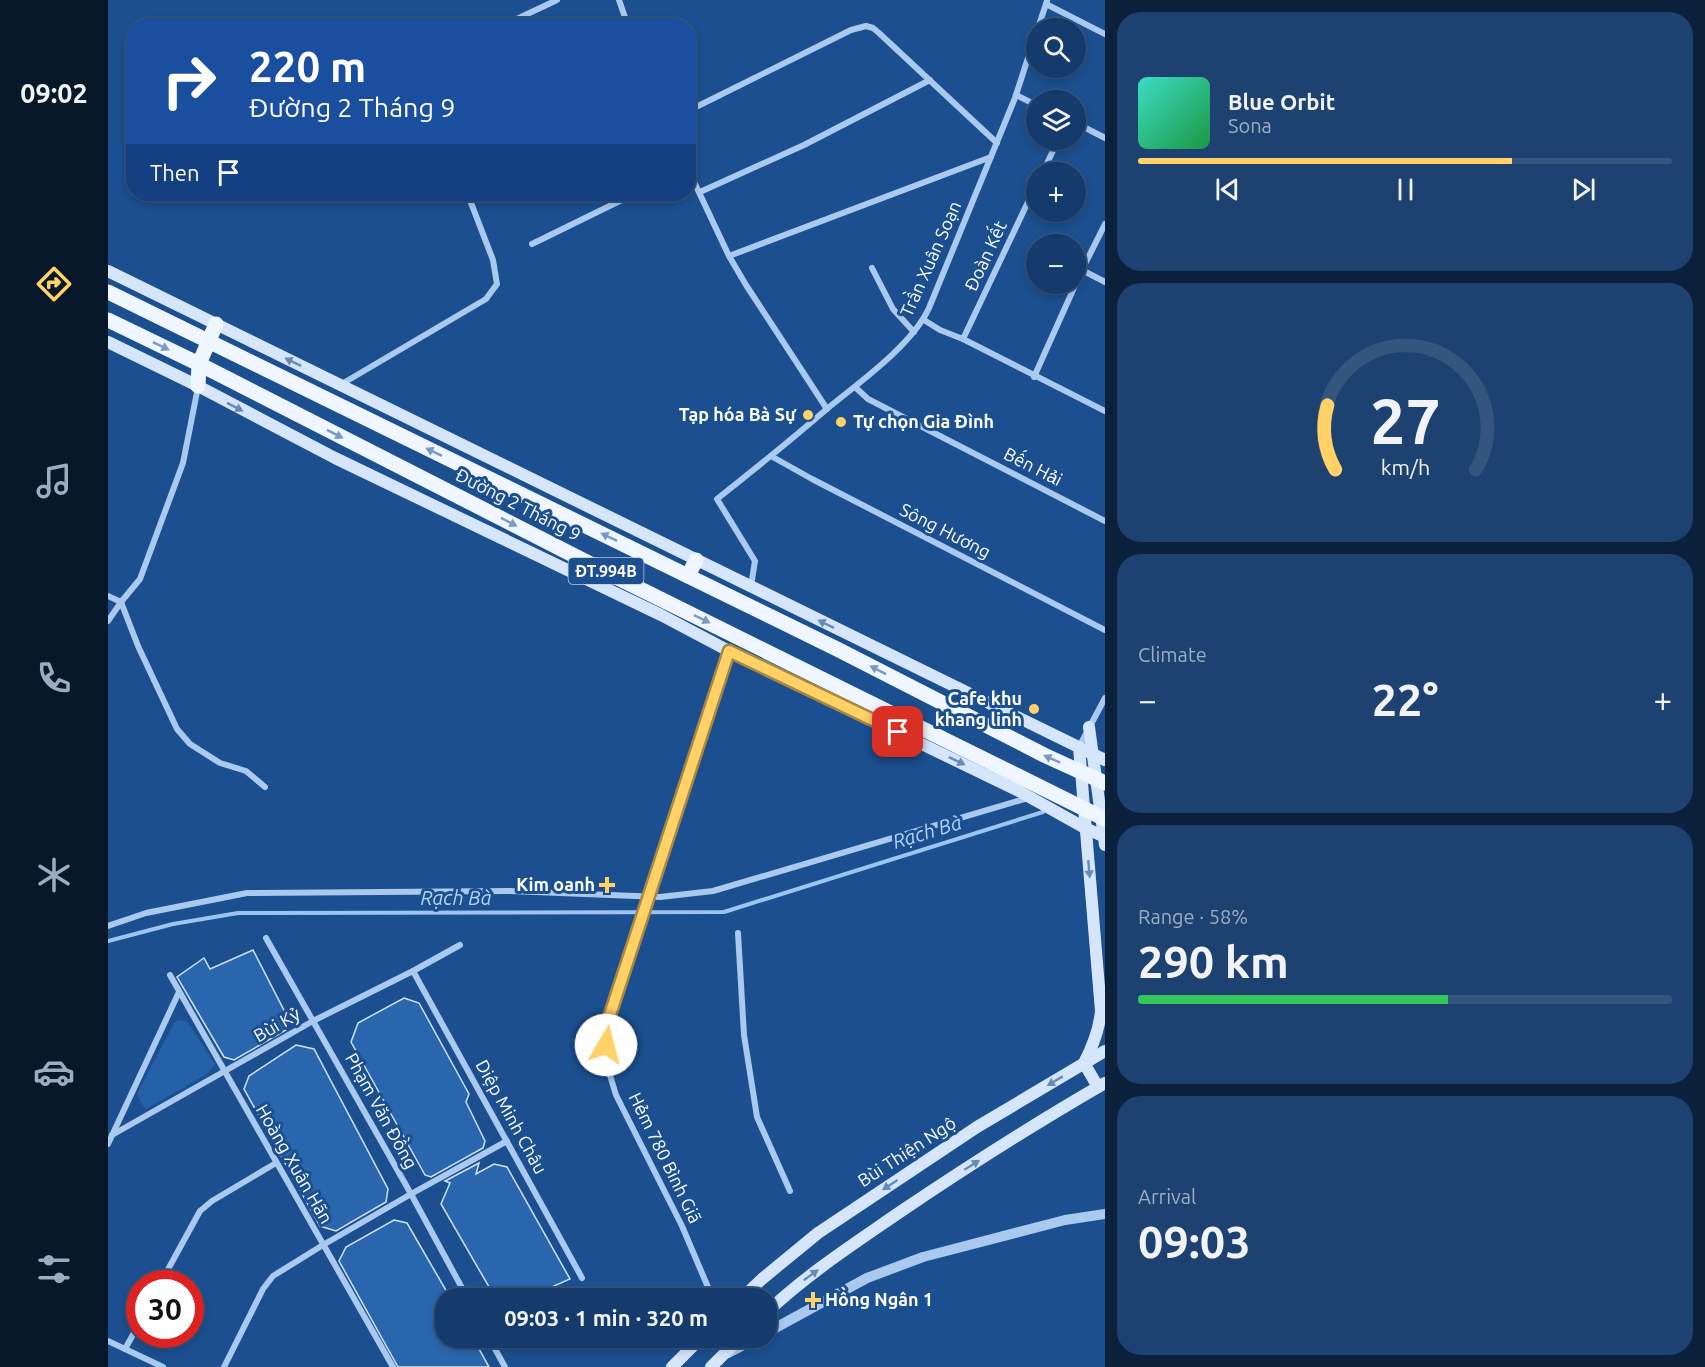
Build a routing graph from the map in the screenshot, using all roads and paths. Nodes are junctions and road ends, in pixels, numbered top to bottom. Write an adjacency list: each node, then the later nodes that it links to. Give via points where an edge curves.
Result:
1 (557, 0): 4 (street)
2 (619, 0): 5 (street)
3 (1047, 2): 6 (street, Trần Xuân Soạn); 7 (street)
4 (519, 18)
5 (625, 18)
6 (1041, 18)
7 (1105, 34)
8 (1026, 65): 10 (street, Trần Xuân Soạn)
9 (930, 80): 12 (street, via 879,33 866,26); 15 (street); 18 (street, via 804,146)
10 (1016, 95): 11 (street); 15 (street, Trần Xuân Soạn)
11 (1026, 100)
12 (696, 107)
13 (1086, 128): 14 (street)
14 (1105, 138)
15 (996, 143): 16 (street, Trần Xuân Soạn)
16 (991, 157): 24 (street); 33 (street, Trần Xuân Soạn)
17 (696, 184): 18 (street)
18 (700, 192): 24 (street)
19 (470, 201): 41 (street, via 493,260 497,284 486,299)
20 (620, 201): 23 (street)
21 (1026, 206): 36 (street, Đoàn Kết)
22 (1105, 224): 25 (street)
23 (532, 244)
24 (729, 256): 44 (street)
25 (1086, 262)
26 (872, 268): 35 (street, via 893,309)
27 (108, 271): 34 (main road, Đường 2 Tháng 9 / ĐT.994B)
28 (1086, 272): 29 (street)
29 (1105, 282)
30 (108, 292): 37 (main road, Đường 2 Tháng 9 / ĐT.994B)
31 (1071, 294): 40 (street)
32 (108, 320): 39 (main road, Đường 2 Tháng 9 / ĐT.994B, one-way to 39)
33 (924, 320): 35 (street, Trần Xuân Soạn); 36 (street)
34 (216, 324): 37 (main road); 41 (main road, Đường 2 Tháng 9 / ĐT.994B, one-way to 34)
35 (914, 332): 43 (street, Trần Xuân Soạn)
36 (963, 339): 40 (street)
37 (209, 341): 39 (main road); 49 (main road, Đường 2 Tháng 9 / ĐT.994B, one-way to 37)
38 (108, 342): 42 (main road, Đường 2 Tháng 9 / ĐT.994B)
39 (199, 364): 42 (main road); 53 (main road, Đường 2 Tháng 9 / ĐT.994B, one-way to 53)
40 (1034, 376): 45 (street)
41 (340, 385): 48 (main road, Đường 2 Tháng 9 / ĐT.994B)
42 (198, 387): 52 (street, via 183,462 140,579); 53 (main road, Đường 2 Tháng 9 / ĐT.994B, one-way to 53, via 335,458)
43 (855, 387): 44 (street, Trần Xuân Soạn); 47 (street, Bến Hải, via 868,399)
44 (827, 409): 46 (street, Trần Xuân Soạn)
45 (1105, 411)
46 (771, 456): 50 (street, Trần Xuân Soạn, via 717,499 755,561); 55 (street, Sông Hương)
47 (1105, 521)
48 (696, 560): 49 (main road); 50 (main road, Đường 2 Tháng 9 / ĐT.994B)
49 (688, 576): 62 (main road, Đường 2 Tháng 9 / ĐT.994B, one-way to 49)
50 (751, 586): 59 (main road, Đường 2 Tháng 9 / ĐT.994B, one-way to 50)
51 (108, 596): 52 (street)
52 (121, 602): 54 (street); 64 (street, via 177,729 203,753 220,764 246,771)
53 (664, 609): 56 (main road, Đường 2 Tháng 9 / ĐT.994B); 66 (main road, Đường 2 Tháng 9 / ĐT.994B, one-way to 66)
54 (108, 621)
55 (1105, 630)
56 (729, 651): 65 (main road, Đường 2 Tháng 9 / ĐT.994B, one-way to 65); 70 (street, Hẻm 780 Bình Giã)
57 (1105, 698): 58 (street)
58 (1089, 727): 59 (street); 60 (main road)
59 (1079, 747): 60 (main road, Đường 2 Tháng 9 / ĐT.994B); 62 (main road)
60 (1093, 754): 61 (main road, Đường 2 Tháng 9 / ĐT.994B); 63 (main road)
61 (1105, 760)
62 (1081, 771): 63 (main road, Đường 2 Tháng 9 / ĐT.994B); 66 (main road)
63 (1101, 781): 67 (main road)
64 (265, 787)
65 (1032, 797): 68 (main road, Đường 2 Tháng 9 / ĐT.994B); 70 (street, via 714,891)
66 (1084, 808): 67 (main road, Đường 2 Tháng 9 / ĐT.994B); 68 (main road)
67 (1103, 818): 69 (main road)
68 (1085, 828): 69 (main road, Đường 2 Tháng 9 / ĐT.994B); 80 (main road, one-way to 80, via 1101,1011 1099,1029)
69 (1105, 839)
70 (649, 897): 71 (street, via 510,891 247,893 146,913); 94 (street, Hẻm 780 Bình Giã, via 606,1027 606,1062 616,1095 682,1226)
71 (108, 926)
72 (738, 933): 87 (street, via 744,1035 757,1117)
73 (266, 938): 78 (street, Phạm Văn Đồng)
74 (460, 945): 75 (street, Bùi Kỷ)
75 (413, 971): 78 (street, Bùi Kỷ); 84 (street, Diệp Minh Châu)
76 (170, 975): 77 (street, Hoàng Xuân Hãn)
77 (179, 992): 81 (street, Hoàng Xuân Hãn); 83 (street)
78 (313, 1021): 81 (street, Bùi Kỷ); 88 (street, Phạm Văn Đồng)
79 (1105, 1051): 80 (main road, Bùi Thiện Ngộ)
80 (1084, 1063): 82 (main road); 95 (main road, Bùi Thiện Ngộ, one-way to 95, via 977,1127 818,1233)
81 (225, 1072): 83 (street, Bùi Kỷ); 86 (street, Hoàng Xuân Hãn)
82 (1102, 1085): 96 (main road, one-way to 82, via 860,1239 942,1184)
83 (112, 1135): 85 (street)
84 (507, 1141): 88 (street); 92 (street, Diệp Minh Châu)
85 (108, 1143)
86 (276, 1163): 90 (street, Hoàng Xuân Hãn); 91 (street, via 200,1211)
87 (790, 1191)
88 (411, 1194): 90 (street); 93 (street, Phạm Văn Đồng)
89 (1105, 1214): 97 (street, via 1055,1222 923,1257 867,1278)
90 (323, 1245): 106 (street, via 273,1276); 107 (street, Hoàng Xuân Hãn)
91 (168, 1270)
92 (582, 1278)
93 (462, 1288)
94 (708, 1288)
95 (753, 1288)
96 (777, 1302)
97 (777, 1328)
98 (108, 1341): 103 (street)
99 (495, 1348): 108 (street)
100 (691, 1348): 109 (main road)
101 (729, 1348): 104 (main road)
102 (738, 1348): 104 (street)
103 (125, 1349): 105 (street)
104 (720, 1357): 110 (main road)
105 (163, 1367)
106 (224, 1367)
107 (393, 1367)
108 (505, 1367)
109 (672, 1367)
110 (711, 1367)

